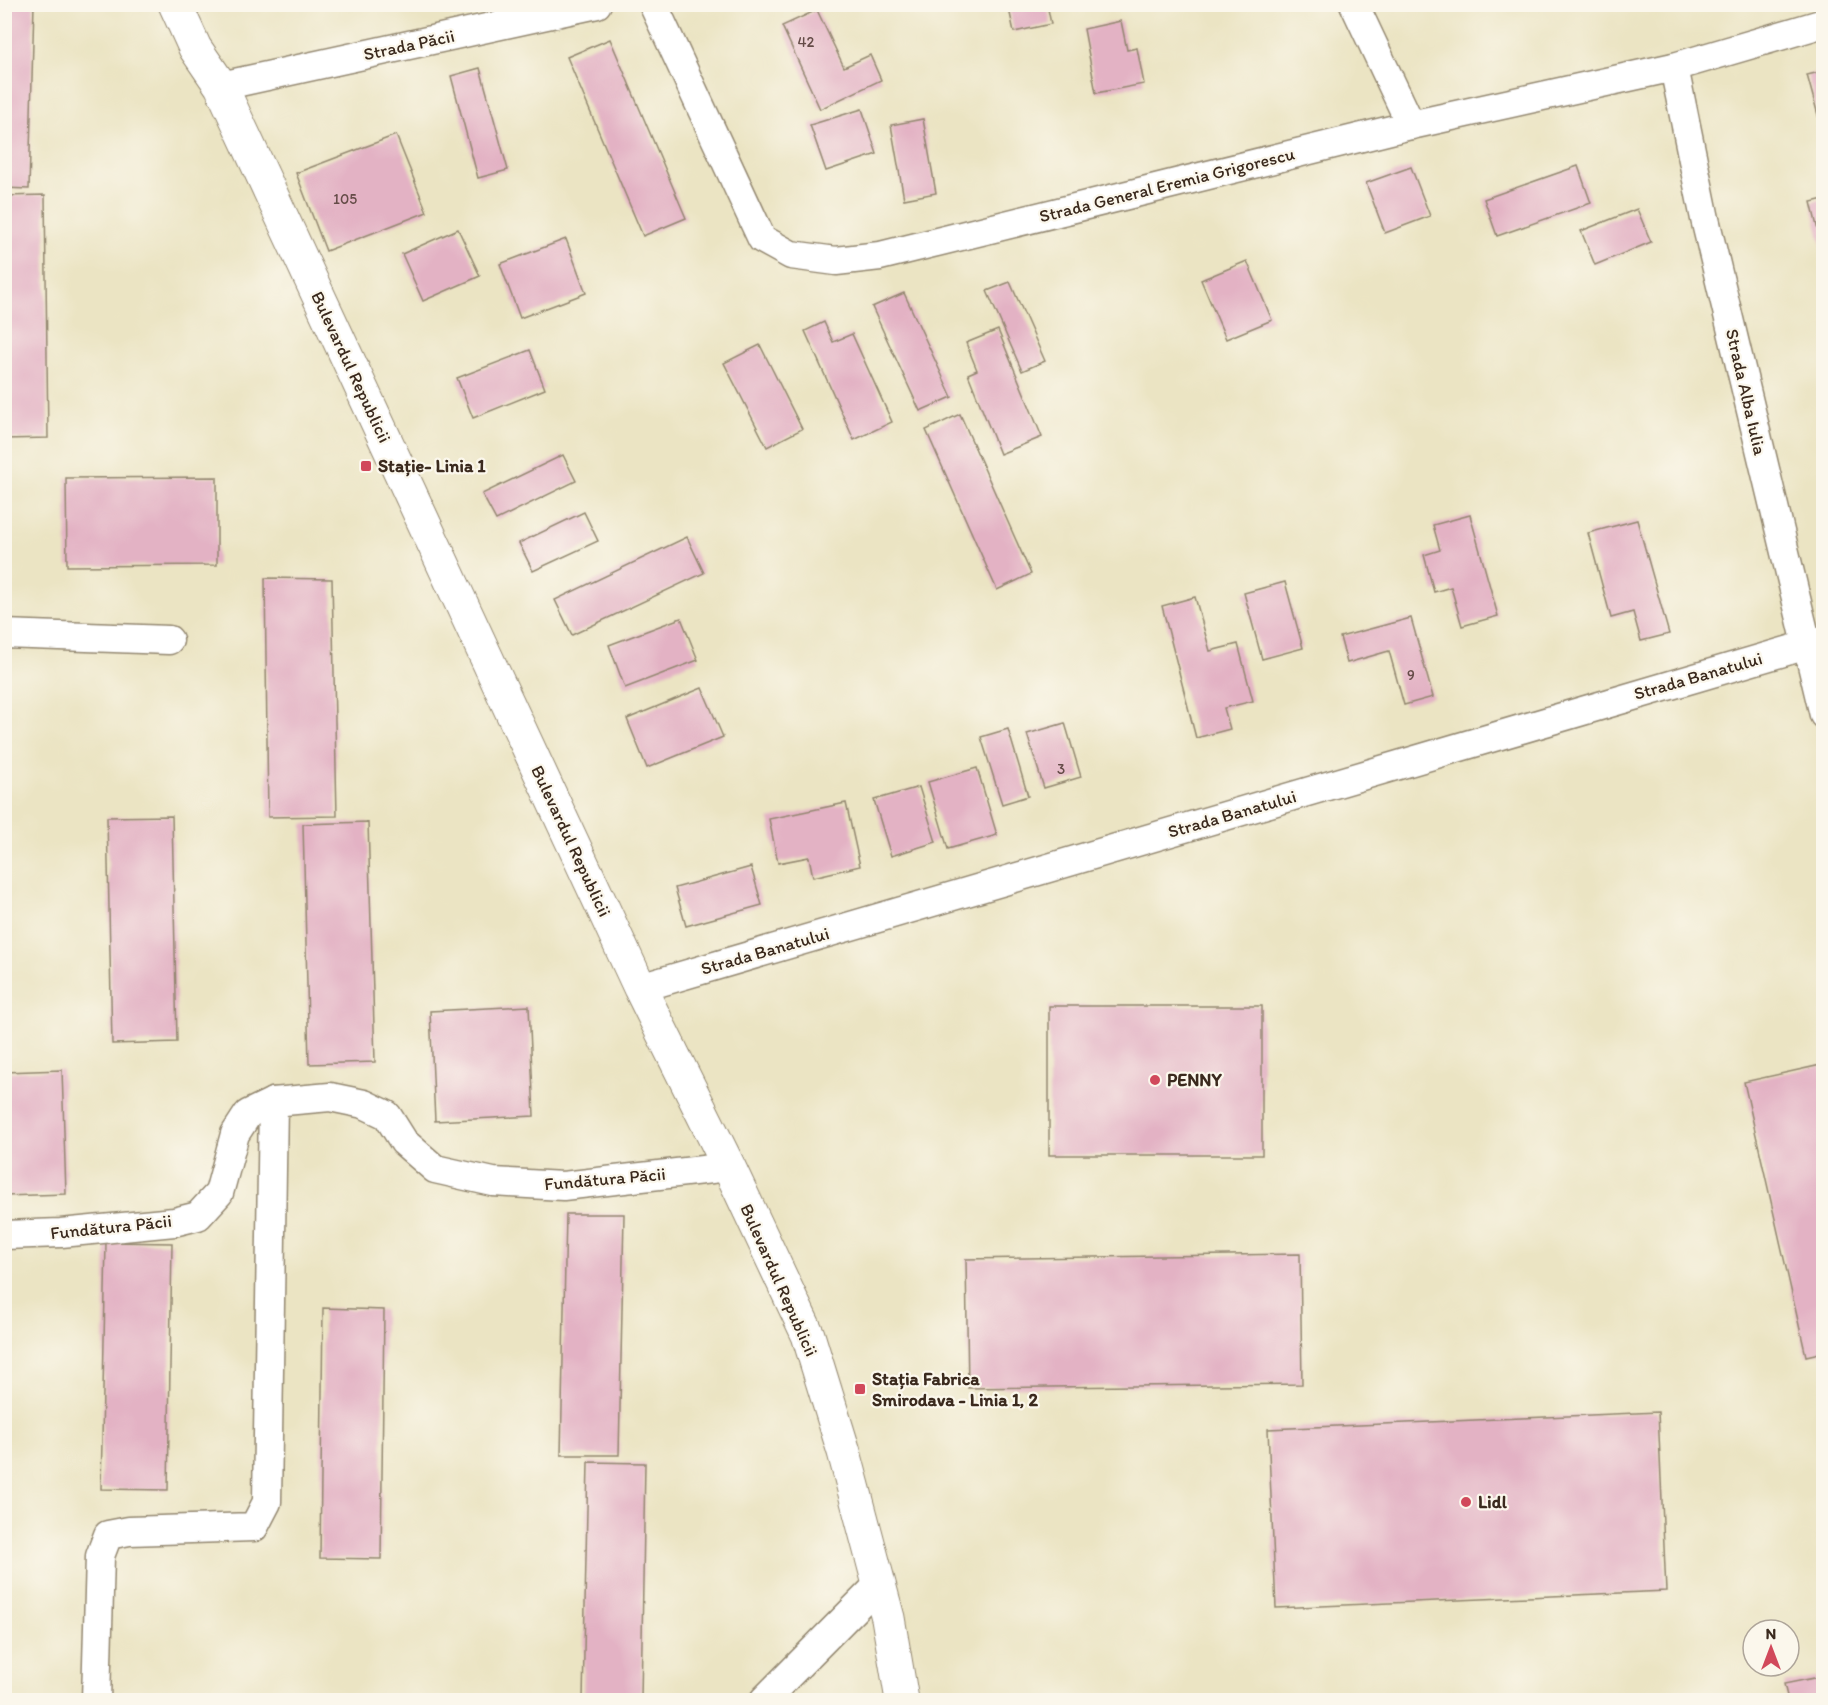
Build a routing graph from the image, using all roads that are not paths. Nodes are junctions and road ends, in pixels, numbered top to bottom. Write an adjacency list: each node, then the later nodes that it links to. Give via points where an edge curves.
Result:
1 (175, 4): 7 (main road, Bulevardul Republicii, via 195,48)
2 (597, 4): 7 (street, Strada Păcii)
3 (653, 4): 8 (street, Strada General Eremia Grigorescu, via 762,238 791,255 836,261 880,256)
4 (1354, 4): 8 (street)
5 (1824, 23): 6 (street, Strada General Eremia Grigorescu)
6 (1674, 67): 8 (street, Strada General Eremia Grigorescu); 11 (street, Strada Alba Iulia, via 1705,219)
7 (221, 86): 13 (main road, Bulevardul Republicii)
8 (1412, 125)
9 (4, 634): 10 (street)
10 (169, 640)
11 (1815, 642): 12 (street, Strada Alba Iulia); 13 (street, Strada Banatului)
12 (1824, 715)
13 (640, 988): 15 (main road, Bulevardul Republicii)
14 (273, 1102): 15 (street, Fundătura Păcii, via 330,1097 364,1104 387,1115 404,1142 435,1169 494,1182 562,1186); 16 (street, Fundătura Păcii, via 248,1114 235,1134 219,1193 198,1215 174,1222); 18 (street, via 267,1502 254,1527 108,1535 100,1556)
15 (729, 1167): 17 (main road, Bulevardul Republicii, via 808,1335 844,1452)
16 (4, 1235)
17 (878, 1585): 19 (street); 20 (main road, Bulevardul Republicii, via 888,1618)
18 (96, 1701)
19 (764, 1701)
20 (902, 1701)

